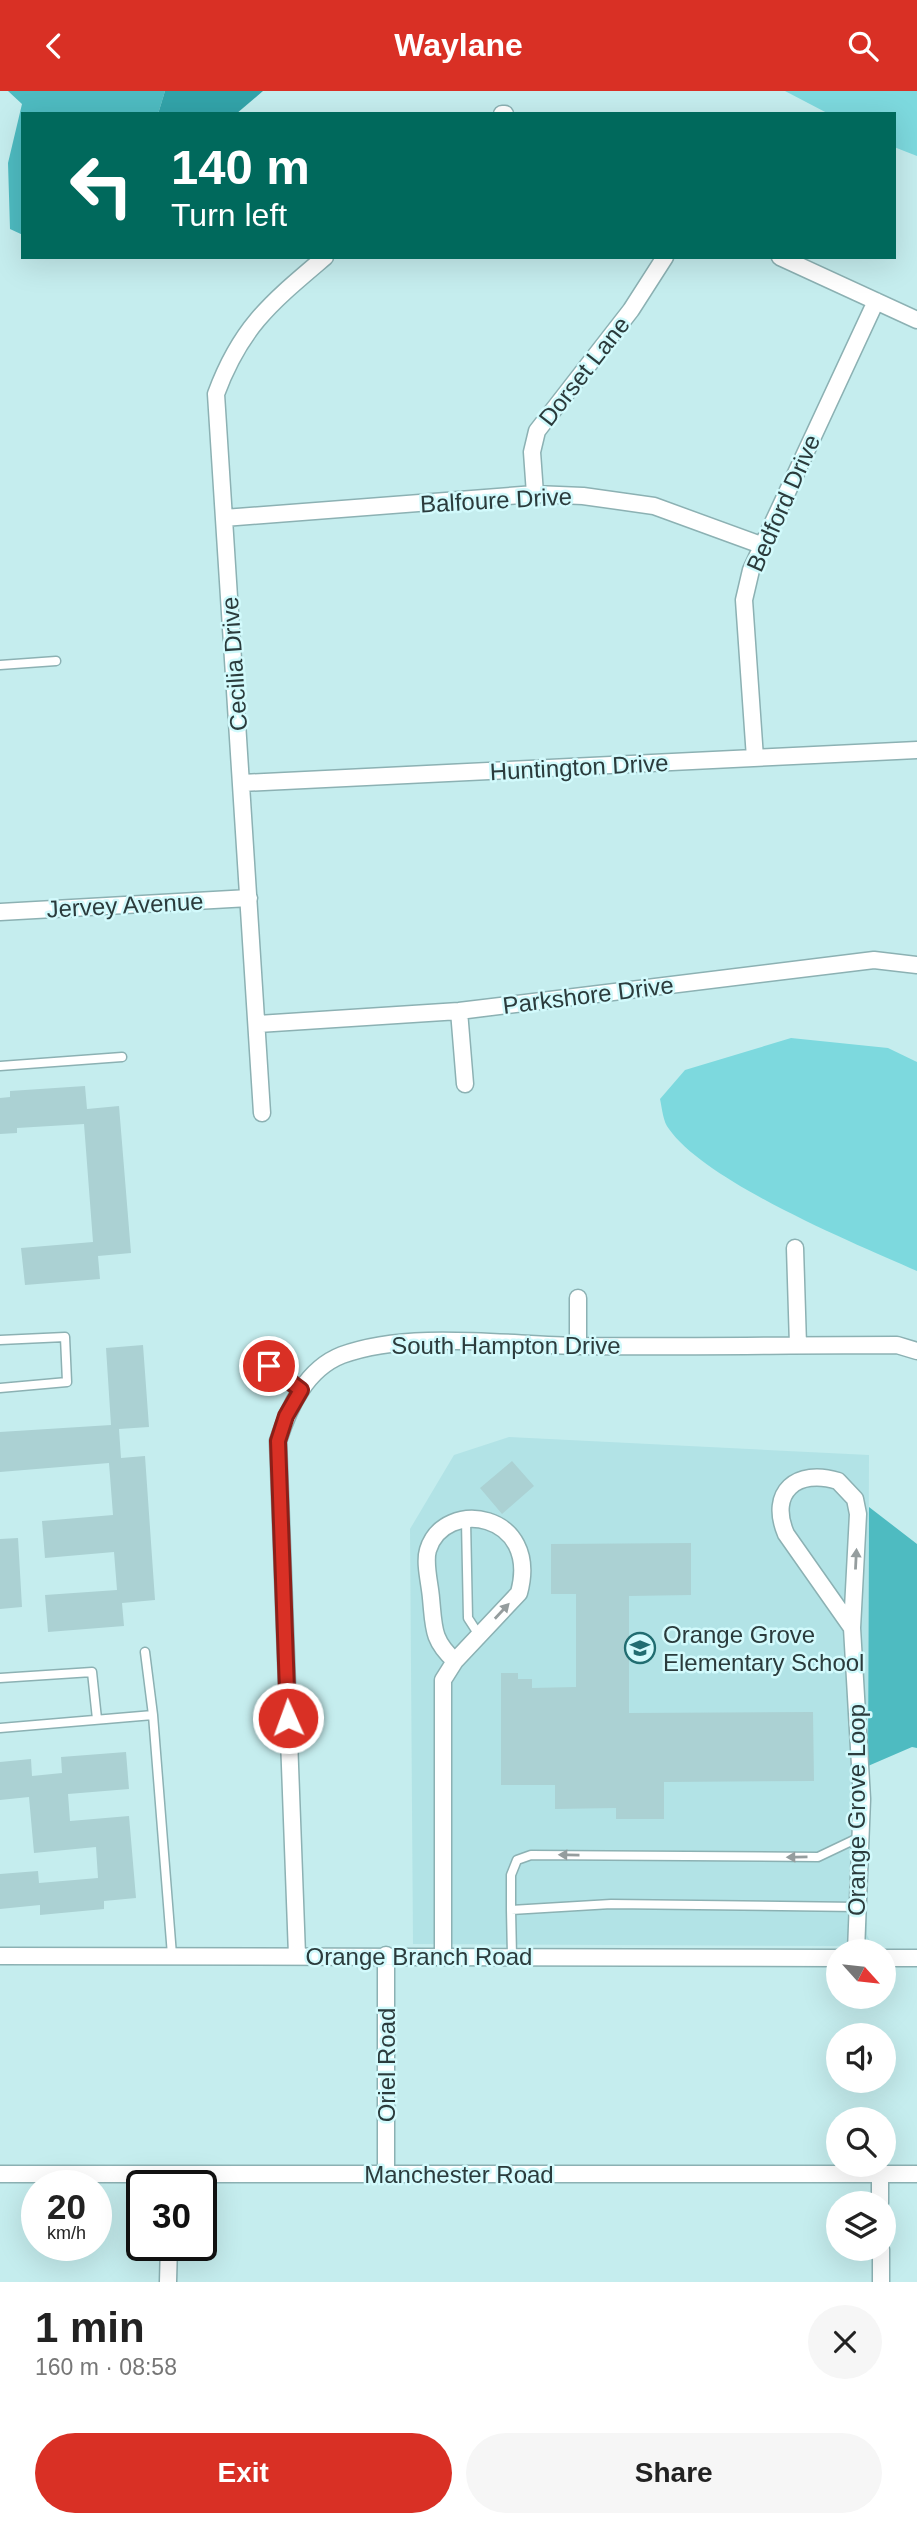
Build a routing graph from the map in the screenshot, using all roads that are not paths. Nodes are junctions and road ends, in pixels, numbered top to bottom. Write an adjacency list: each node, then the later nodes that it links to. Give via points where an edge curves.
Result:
1 (323, 259): 7 (street, Cecilia Drive, via 265,308 226,365 216,394)
2 (663, 259): 6 (street, Dorset Lane, via 631,310 537,431 532,452)
3 (784, 259): 4 (street)
4 (876, 301): 5 (street); 8 (street, Bedford Drive)
5 (917, 320)
6 (536, 494): 7 (street, Balfoure Drive); 8 (street, Balfoure Drive, via 653,506)
7 (224, 518): 13 (street, Cecilia Drive)
8 (761, 545): 12 (street, Bedford Drive, via 744,600)
9 (56, 661): 10 (lane)
10 (0, 664)
11 (917, 750): 12 (street, Huntington Drive)
12 (755, 758): 13 (street, Huntington Drive)
13 (242, 783): 14 (street, Cecilia Drive)
14 (249, 898): 15 (street, Jervey Avenue); 18 (street, Cecilia Drive)
15 (0, 912)
16 (917, 965): 17 (street, Parkshore Drive, via 874,960)
17 (459, 1011): 18 (street, Parkshore Drive); 21 (street)
18 (258, 1024): 22 (street, Cecilia Drive)
19 (122, 1057): 20 (lane)
20 (0, 1066)
21 (465, 1084)
22 (262, 1112)
23 (795, 1248): 26 (street)
24 (578, 1298): 27 (street)
25 (0, 1341): 30 (lane, via 65,1337 66,1382)
26 (798, 1345): 27 (street, South Hampton Drive); 28 (street, South Hampton Drive, via 897,1345)
27 (578, 1346): 31 (street, South Hampton Drive, via 392,1341 341,1355 322,1366)
28 (917, 1351)
29 (269, 1366): 31 (street)
30 (0, 1388)
31 (301, 1390): 46 (street, South Hampton Drive, via 278,1441)
32 (466, 1521): 34 (lane, via 468,1618); 34 (street, one-way to 32, via 519,1593 522,1558 515,1539 503,1526); 36 (street, via 442,1529 427,1553 435,1636)
33 (852, 1627): 33 (street, Orange Grove Loop, one-way to 33, via 855,1499 838,1481 808,1477 786,1490 779,1518); 41 (street, Orange Grove Loop)
34 (479, 1635): 36 (street)
35 (145, 1652): 38 (lane)
36 (455, 1661): 49 (street, via 443,1680)
37 (0, 1678): 39 (lane, via 92,1672)
38 (153, 1715): 39 (lane); 45 (lane)
39 (97, 1719): 40 (lane)
40 (0, 1728)
41 (860, 1837): 42 (street, Orange Grove Loop); 43 (lane, one-way to 43, via 818,1857 531,1855 517,1860 511,1875)
42 (858, 1907): 43 (lane, via 611,1904); 44 (street, Orange Grove Loop)
43 (511, 1910): 50 (lane)
44 (857, 1939)
45 (172, 1955): 46 (street, Orange Branch Road); 48 (street, Orange Branch Road)
46 (297, 1955): 47 (street, Orange Branch Road)
47 (386, 1955): 49 (street, Orange Branch Road); 58 (street, Oriel Road)
48 (0, 1956)
49 (443, 1956): 50 (street, Orange Branch Road)
50 (512, 1956): 51 (street, Orange Branch Road)
51 (826, 1958)
52 (896, 1958): 53 (street)
53 (917, 1958)
54 (826, 2173): 58 (street, Manchester Road)
55 (896, 2173): 56 (street, Manchester Road)
56 (917, 2174)
57 (0, 2175): 59 (street, Manchester Road)
58 (386, 2175): 60 (street, Manchester Road)
59 (126, 2179)
60 (217, 2179)
61 (169, 2261): 63 (street)
62 (880, 2261): 64 (street)
63 (168, 2282)
64 (881, 2282)

